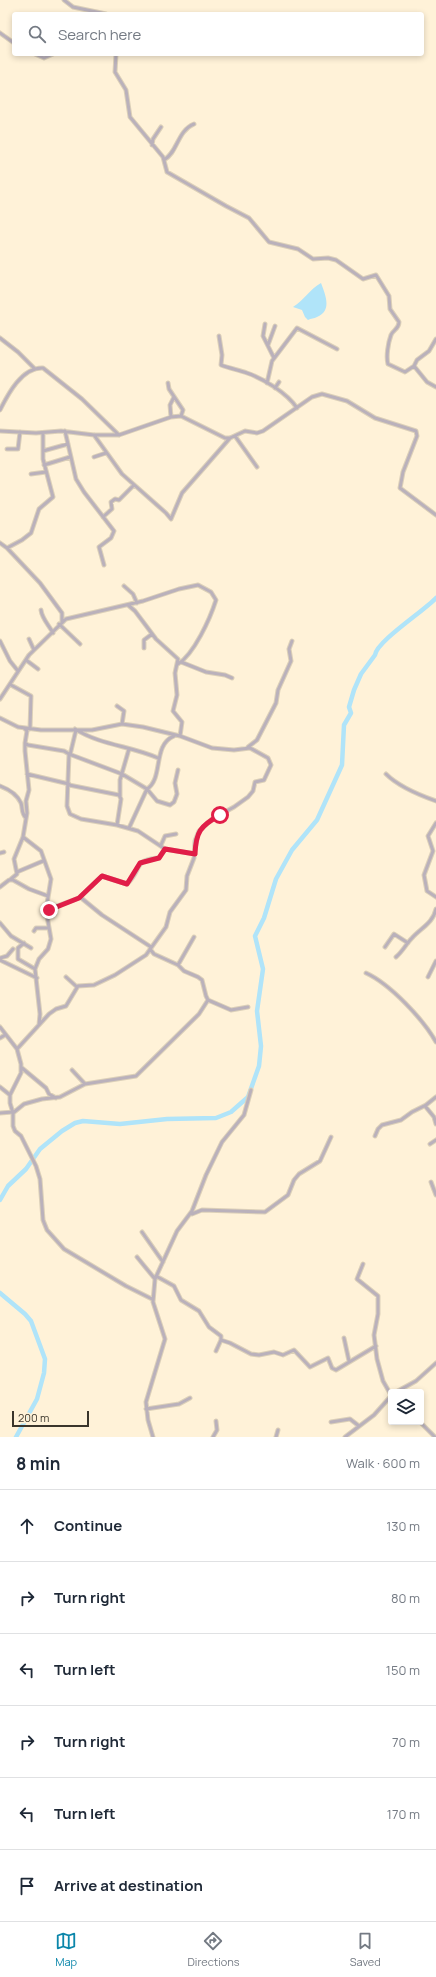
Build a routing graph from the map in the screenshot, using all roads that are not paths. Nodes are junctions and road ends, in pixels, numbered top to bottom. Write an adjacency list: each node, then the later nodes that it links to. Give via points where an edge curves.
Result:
1 (64, 0): 2 (street, via 73,7)
2 (97, 12)
3 (0, 33): 4 (street)
4 (12, 42)
5 (116, 56): 8 (street, via 115,72 126,90 130,117)
6 (194, 124): 9 (street, via 178,139 172,152)
7 (161, 127): 8 (street)
8 (152, 145): 9 (street)
9 (164, 160): 18 (street, via 168,174 249,218 269,242 298,249 313,259 336,260 363,279 376,275 388,294 390,309 399,325 391,335 388,364 405,372)
10 (265, 324): 15 (street, via 263,336)
11 (275, 326): 15 (street)
12 (219, 336): 22 (street, via 221,365 247,373)
13 (0, 338): 19 (street)
14 (436, 339): 18 (street, via 429,351 419,358)
15 (268, 345): 17 (street)
16 (337, 349): 17 (street, via 297,328 282,351)
17 (274, 358): 22 (street, via 269,368)
18 (414, 366): 23 (street, via 427,382)
19 (35, 369): 27 (street, via 18,382); 35 (street, via 46,369)
20 (168, 382): 25 (street)
21 (279, 382): 24 (street)
22 (267, 383): 24 (street)
23 (436, 387)
24 (275, 388): 26 (street, via 287,395)
25 (174, 398): 28 (street, via 184,410); 29 (street, via 170,405)
26 (297, 408): 36 (street, via 263,431 245,431); 49 (street, via 312,397 322,394 347,401 375,418 416,431 418,436 405,467 400,488)
27 (0, 410)
28 (181, 416): 29 (street); 37 (street, via 222,437)
29 (170, 417): 35 (street)
30 (0, 431): 32 (street)
31 (65, 431): 33 (street); 34 (street); 38 (street)
32 (20, 432): 33 (street); 39 (street, via 18,449)
33 (43, 433): 40 (street)
34 (94, 435): 35 (street); 41 (street)
35 (119, 435)
36 (235, 436): 37 (street); 45 (street)
37 (230, 438): 48 (street, via 182,493 171,519)
38 (68, 444): 40 (street); 42 (street)
39 (7, 449)
40 (43, 451): 44 (street)
41 (106, 453): 43 (street); 48 (street)
42 (70, 457): 44 (street); 50 (street, via 80,486)
43 (94, 457)
44 (44, 465): 46 (street)
45 (257, 467)
46 (46, 472): 47 (street); 52 (street, via 52,497 39,509 31,533)
47 (31, 474)
48 (134, 485): 50 (street, via 119,500 111,502 112,509)
49 (436, 515)
50 (104, 517): 53 (street, via 114,532 111,538 99,547)
51 (0, 543): 52 (street)
52 (7, 548): 58 (street, via 56,603 63,614)
53 (104, 565)
54 (124, 586): 55 (street, via 133,594)
55 (137, 603): 56 (street); 68 (street, via 198,585 214,595 216,600 207,622)
56 (128, 605): 58 (street, via 69,618); 60 (street)
57 (41, 610): 59 (street, via 42,618)
58 (61, 623): 59 (street); 64 (street)
59 (53, 633): 66 (street)
60 (152, 634): 65 (street, via 144,640); 69 (street, via 178,659)
61 (28, 639): 66 (street)
62 (0, 641): 71 (street)
63 (292, 641): 84 (street, via 289,649 291,661 278,690 276,703 257,740)
64 (80, 644)
65 (144, 648)
66 (34, 650): 67 (street)
67 (26, 660): 70 (street); 71 (street)
68 (181, 662): 69 (street); 72 (street, via 206,672)
69 (178, 664): 82 (street, via 175,676 177,694 173,711 182,722)
70 (38, 669)
71 (18, 671): 73 (street)
72 (232, 678)
73 (11, 685): 74 (street); 79 (street, via 31,696)
74 (0, 699)
75 (117, 706): 77 (street, via 124,711)
76 (0, 718): 78 (street)
77 (122, 724): 80 (street); 81 (street)
78 (24, 728): 79 (street); 83 (street, via 27,734)
79 (30, 728): 80 (street)
80 (75, 730): 85 (street); 86 (street)
81 (174, 736): 82 (street); 87 (street, via 168,740)
82 (180, 736): 84 (street, via 212,748 234,750)
83 (26, 743): 86 (street, via 29,746); 89 (street)
84 (248, 747): 108 (street, via 268,758 271,762 270,768 264,780 255,782 248,797 212,819 199,831 195,841)
85 (129, 749): 87 (street); 90 (street)
86 (70, 754): 90 (street); 92 (street)
87 (158, 758): 94 (street, via 159,765 151,786)
88 (178, 770): 94 (street, via 173,804 157,801)
89 (27, 774): 92 (street); 97 (street, via 29,788)
90 (122, 774): 94 (street); 95 (street)
91 (386, 774): 96 (street, via 421,796)
92 (69, 784): 95 (street); 99 (street, via 67,806 70,814 81,819)
93 (0, 786): 97 (street, via 18,799 22,805 22,814)
94 (147, 789): 100 (street)
95 (120, 796): 99 (street)
96 (436, 801)
97 (26, 818): 102 (street)
98 (436, 823): 107 (street, via 428,836)
99 (117, 825): 100 (street)
100 (129, 828): 103 (street)
101 (176, 834): 103 (street, via 165,836)
102 (23, 837): 109 (street, via 41,851); 110 (street, via 15,857)
103 (161, 845): 104 (street)
104 (165, 849): 108 (street); 116 (street, via 159,858 140,863 127,884 102,876)
105 (4, 852): 106 (street)
106 (0, 853)
107 (434, 853): 117 (street, via 424,871 424,880 427,891)
108 (195, 854): 128 (street, via 187,876 186,890 170,912 166,927)
109 (43, 861): 110 (street); 115 (street, via 51,879)
110 (17, 872): 111 (street)
111 (16, 876): 112 (street); 113 (street)
112 (11, 879): 113 (street); 114 (street)
113 (17, 881): 115 (street)
114 (0, 887)
115 (48, 896): 119 (street)
116 (80, 897): 119 (street); 128 (street)
117 (436, 897)
118 (436, 909): 125 (street, via 430,922)
119 (46, 910): 121 (street)
120 (0, 924): 124 (street, via 11,936)
121 (49, 928): 122 (street, via 36,928); 134 (street, via 49,946 39,959)
122 (34, 931)
123 (194, 937): 133 (street)
124 (24, 943): 127 (street); 134 (street, via 18,948 18,958)
125 (408, 943): 126 (street, via 394,934); 130 (street)
126 (385, 947)
127 (31, 948)
128 (150, 948): 133 (street, via 157,956); 139 (street, via 144,957 119,973 94,985)
129 (13, 949): 131 (street, via 8,956)
130 (396, 957)
131 (0, 959): 138 (street)
132 (436, 961): 137 (street)
133 (178, 965): 140 (street, via 202,980)
134 (36, 970): 138 (street)
135 (366, 972): 146 (street, via 402,1001)
136 (66, 977): 139 (street)
137 (428, 977)
138 (37, 978): 142 (street, via 40,1014)
139 (77, 987): 142 (street, via 66,1006 53,1011)
140 (208, 1000): 141 (street, via 231,1010); 150 (street, via 199,1014 136,1076)
141 (248, 1007)
142 (38, 1026): 147 (street)
143 (0, 1027): 144 (street)
144 (5, 1035): 145 (street); 147 (street)
145 (0, 1038)
146 (436, 1042)
147 (17, 1049): 148 (street)
148 (22, 1068): 153 (street); 155 (street)
149 (72, 1070): 150 (street)
150 (85, 1084): 155 (street)
151 (0, 1088): 153 (street)
152 (251, 1090): 166 (street, via 244,1116 222,1142)
153 (10, 1095): 157 (street)
154 (436, 1097): 156 (street)
155 (56, 1098): 157 (street, via 24,1104)
156 (425, 1106): 159 (street); 160 (street, via 401,1120 382,1125)
157 (13, 1112): 158 (street); 172 (street, via 13,1129 21,1136 34,1160 40,1179 43,1220 54,1240 67,1251)
158 (0, 1113)
159 (436, 1124)
160 (375, 1136)
161 (331, 1137): 166 (street, via 320,1161 299,1174 288,1195 265,1212 202,1210)
162 (436, 1140): 163 (street)
163 (430, 1144)
164 (430, 1182): 165 (street)
165 (436, 1195)
166 (189, 1217): 169 (street, via 177,1231)
167 (142, 1232): 169 (street)
168 (137, 1257): 171 (street)
169 (163, 1262): 171 (street)
170 (363, 1264): 175 (street, via 357,1279 376,1293 379,1299 374,1332)
171 (156, 1278): 172 (street); 174 (street, via 170,1282 176,1287 180,1298 202,1314 209,1327 220,1335)
172 (152, 1299): 183 (street, via 165,1339 156,1374 148,1392)
173 (344, 1338): 177 (street)
174 (221, 1340): 176 (street); 177 (street, via 255,1355 274,1352 283,1355 294,1350 310,1367 327,1358 336,1370)
175 (376, 1346): 177 (street); 179 (street, via 380,1372)
176 (216, 1351)
177 (349, 1361)
178 (436, 1363): 180 (street, via 416,1381)
179 (388, 1389)
180 (401, 1389)
181 (190, 1398): 183 (street, via 179,1404)
182 (388, 1399): 187 (street, via 374,1415)
183 (146, 1409): 189 (street)
184 (216, 1421): 190 (street, via 217,1430)
185 (331, 1422): 187 (street, via 350,1419)
186 (423, 1425): 193 (street)
187 (359, 1426): 192 (street)
188 (278, 1430): 191 (street)
189 (153, 1437)
190 (213, 1437)
191 (276, 1437)
192 (345, 1437)
193 (435, 1437)

